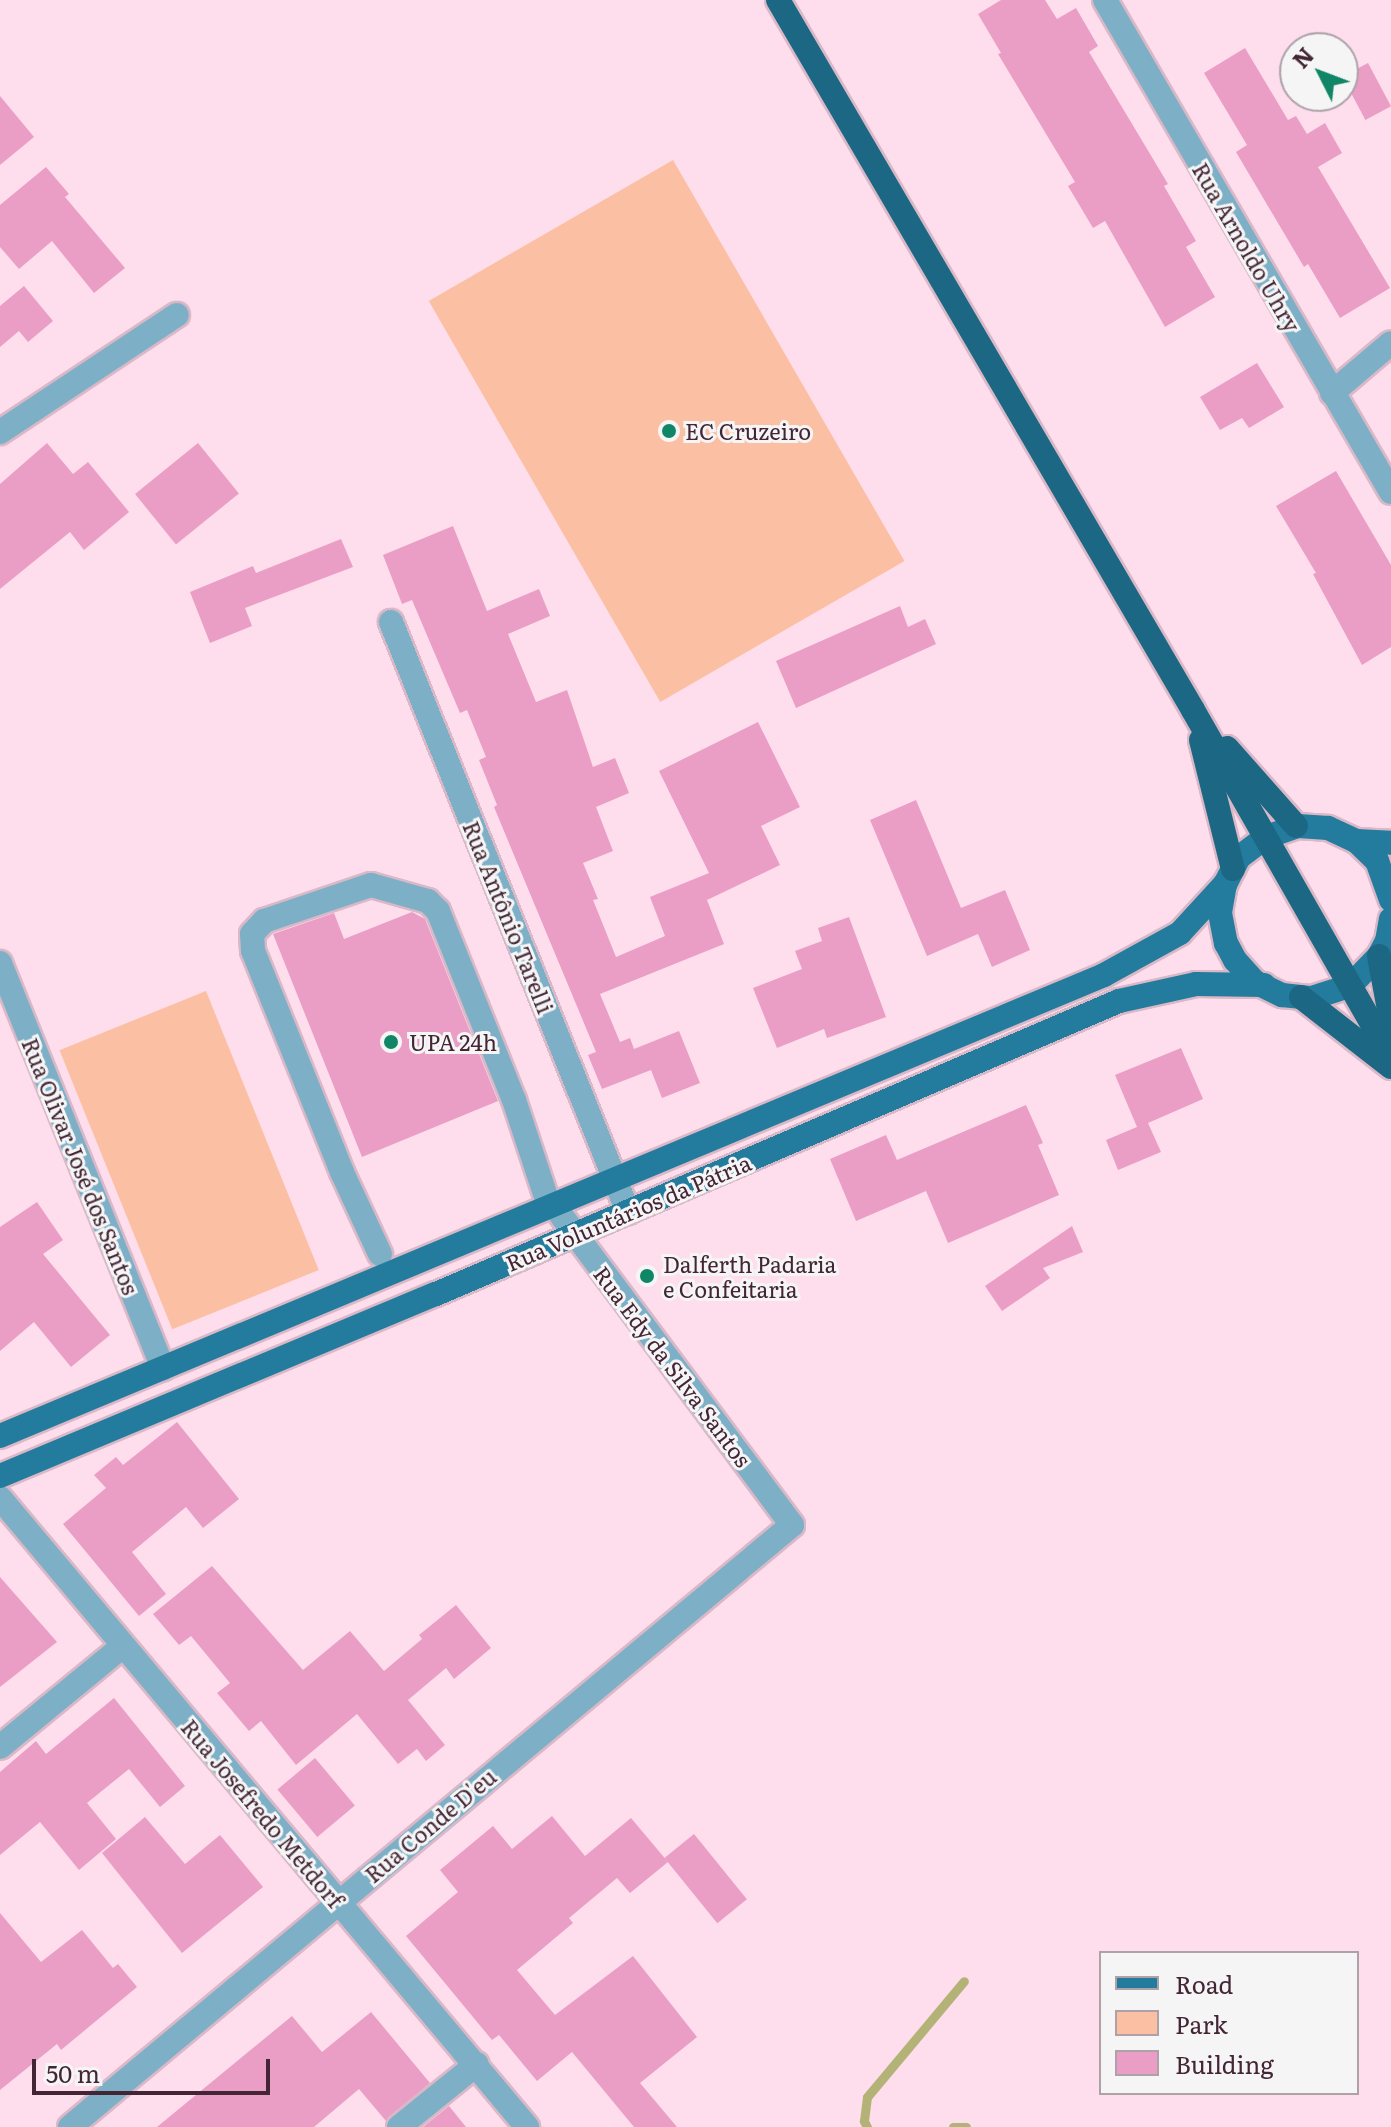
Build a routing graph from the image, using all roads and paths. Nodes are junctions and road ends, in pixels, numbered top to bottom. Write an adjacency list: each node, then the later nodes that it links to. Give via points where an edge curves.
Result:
1 (778, 0): 9 (highway)
2 (1105, 0): 5 (street, Rua Arnoldo Uhry)
3 (177, 315): 6 (street)
4 (1391, 343): 5 (street)
5 (1332, 393): 7 (street, Rua Arnoldo Uhry)
6 (0, 432)
7 (1391, 492)
8 (391, 622): 25 (street, Rua Antônio Tarelli)
9 (1193, 710): 10 (highway); 11 (highway); 14 (highway)
10 (1296, 826): 11 (main road); 12 (main road, via 1328,828)
11 (1266, 837): 14 (main road, Rua Voluntários da Pátria, via 1239,857); 20 (highway)
12 (1356, 841): 13 (main road); 15 (main road, via 1377,861)
13 (1391, 843)
14 (1229, 876): 19 (main road, via 1220,913 1226,943 1235,960); 25 (main road, Rua Voluntários da Pátria, via 1180,933 1135,960)
15 (1391, 900)
16 (1391, 919): 17 (main road)
17 (1379, 956): 20 (main road); 22 (highway)
18 (0, 963): 33 (street, Rua Olivar José dos Santos)
19 (1264, 985): 21 (main road); 27 (main road, Rua Voluntários da Pátria, via 1196,984 1119,1001)
20 (1350, 986): 21 (main road); 23 (highway)
21 (1301, 997): 24 (highway)
22 (1391, 1021)
23 (1391, 1057)
24 (1391, 1067)
25 (615, 1181): 26 (main road, Rua Voluntários da Pátria); 27 (street, Rua Antônio Tarelli)
26 (547, 1204): 28 (street, Rua Edy da Silva Santos); 29 (street, Rua Edy da Silva Santos, via 514,1100 438,911 428,901 371,885 264,921 252,934 253,951); 30 (main road, via 537,1233 525,1244 481,1262); 31 (main road, Rua Voluntários da Pátria)
27 (628, 1212): 28 (main road, Rua Voluntários da Pátria)
28 (573, 1234): 30 (main road, Rua Voluntários da Pátria); 37 (street, Rua Edy da Silva Santos)
29 (380, 1254)
30 (453, 1287): 32 (main road, Rua Voluntários da Pátria)
31 (272, 1323): 32 (main road); 33 (main road, Rua Voluntários da Pátria)
32 (284, 1358): 35 (main road, Rua Voluntários da Pátria)
33 (163, 1369): 34 (main road, Rua Voluntários da Pátria)
34 (0, 1436)
35 (0, 1476)
36 (0, 1498): 38 (street, Rua Josefredo Metdorf)
37 (792, 1525): 40 (street, Rua Conde D'eu)
38 (123, 1646): 39 (street); 40 (street, Rua Josefredo Metdorf)
39 (0, 1747)
40 (338, 1902): 41 (street, Rua Josefredo Metdorf); 42 (street, Rua Conde D'eu)
41 (477, 2064): 43 (street); 44 (street, Rua Josefredo Metdorf)
42 (70, 2127)
43 (399, 2127)
44 (527, 2127)

